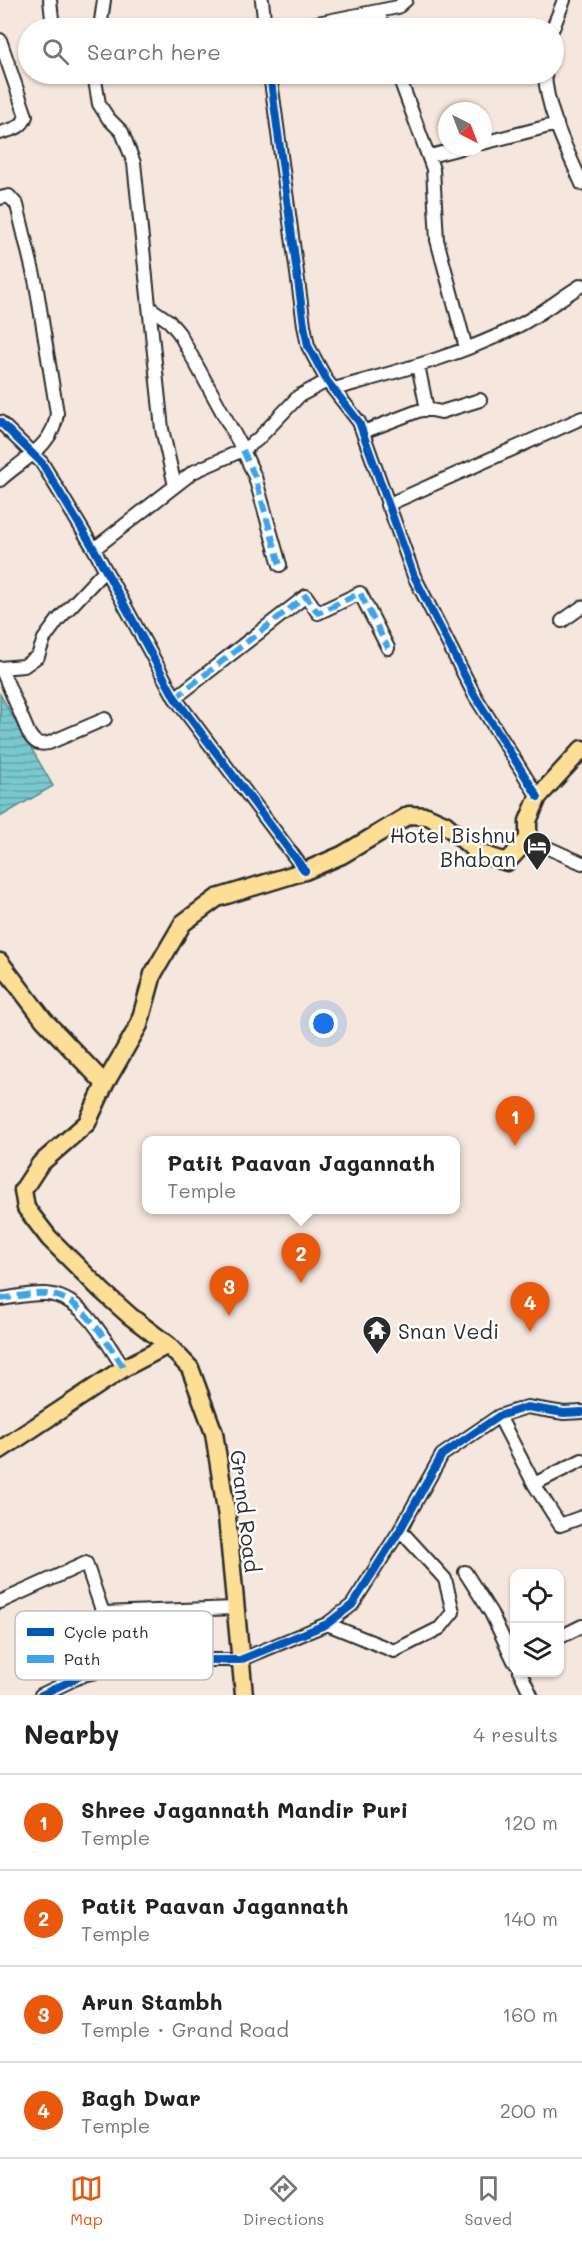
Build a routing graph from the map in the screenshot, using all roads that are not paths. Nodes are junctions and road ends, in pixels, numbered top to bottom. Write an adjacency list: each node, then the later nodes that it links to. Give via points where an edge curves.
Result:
1 (50, 0): 7 (street)
2 (104, 0): 8 (street)
3 (262, 0): 9 (street)
4 (406, 0): 6 (street, via 398,7)
5 (564, 0): 12 (street)
6 (378, 11): 10 (street); 11 (street)
7 (52, 18)
8 (101, 18)
9 (264, 18)
10 (343, 18)
11 (380, 18)
12 (557, 18)
13 (0, 40): 19 (street, via 26,116 18,128)
14 (96, 84): 26 (street, via 99,104 122,132 134,163)
15 (271, 84): 29 (street, via 308,346)
16 (402, 84): 22 (street)
17 (546, 84): 18 (street)
18 (557, 124): 20 (street); 23 (street)
19 (0, 133)
20 (492, 141)
21 (438, 154): 22 (street)
22 (430, 156): 27 (street, via 437,240)
23 (582, 184)
24 (0, 198): 36 (street, via 9,196 17,205 36,284 57,413 53,432)
25 (582, 285): 27 (street, via 519,326)
26 (150, 308): 35 (street, via 178,333); 38 (street, via 162,429)
27 (466, 348): 28 (street)
28 (418, 365): 29 (street); 31 (street)
29 (330, 385): 34 (street); 35 (street, via 299,396)
30 (480, 400): 31 (street, via 441,412)
31 (427, 409): 34 (street)
32 (582, 417): 39 (street)
33 (0, 422): 36 (street)
34 (363, 432): 39 (street)
35 (243, 450): 38 (street, via 193,472); 41 (street, via 255,477)
36 (33, 454): 37 (street); 40 (street)
37 (0, 480)
38 (176, 486): 40 (street)
39 (387, 505): 50 (street, via 414,576 470,686)
40 (94, 549): 42 (street)
41 (280, 565)
42 (105, 570): 46 (street, via 58,620 38,656 24,666); 47 (street)
43 (582, 607): 44 (street)
44 (562, 621)
45 (388, 648): 47 (street, via 360,592 318,613 306,596)
46 (0, 668): 48 (street, via 34,742 49,743)
47 (175, 698): 53 (street)
48 (105, 719)
49 (582, 749): 50 (main road)
50 (538, 797): 51 (main road, via 528,820)
51 (528, 838): 52 (street); 53 (main road, Grand Road, via 507,862 478,853 445,824 427,816 409,815 342,855)
52 (582, 863)
53 (305, 871): 55 (main road, Grand Road, via 217,898 183,923 153,974 139,1025)
54 (0, 962): 55 (main road, via 44,1020)
55 (105, 1084): 57 (main road, Grand Road, via 87,1123 40,1164 23,1190 26,1208 49,1238 102,1291)
56 (0, 1299): 58 (street, via 44,1294 74,1303)
57 (168, 1345): 58 (main road); 68 (main road, Grand Road, via 190,1368 214,1433)
58 (124, 1368): 61 (main road)
59 (582, 1412): 60 (street, via 526,1407)
60 (499, 1416): 63 (street); 65 (street, via 442,1455)
61 (0, 1450)
62 (582, 1460): 63 (street)
63 (534, 1484): 64 (street, via 560,1525)
64 (582, 1517)
65 (400, 1530): 71 (street, via 352,1605); 71 (street, via 445,1579 453,1612 440,1628 394,1650)
66 (465, 1572): 74 (street)
67 (0, 1602): 69 (street, via 86,1563)
68 (235, 1608): 70 (street); 76 (main road, Grand Road)
69 (102, 1611)
70 (156, 1611)
71 (327, 1624): 76 (street)
72 (582, 1626): 73 (street)
73 (564, 1635)
74 (510, 1652)
75 (213, 1660): 76 (street)
76 (240, 1660): 80 (main road, Grand Road)
77 (522, 1677): 81 (street)
78 (72, 1680): 79 (street)
79 (40, 1695)
80 (243, 1695)
81 (531, 1695)

